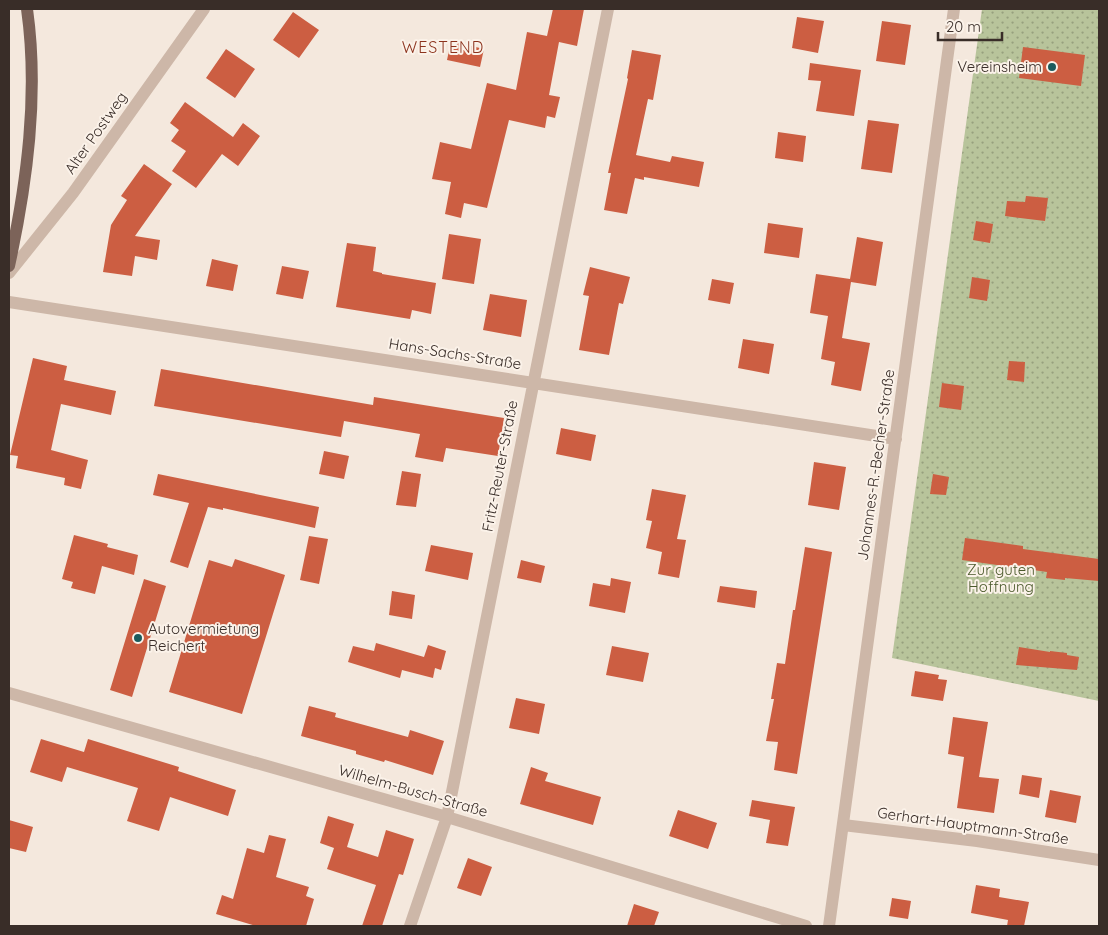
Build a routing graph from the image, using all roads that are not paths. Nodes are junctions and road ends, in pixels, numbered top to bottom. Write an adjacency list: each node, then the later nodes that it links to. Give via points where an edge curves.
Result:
1 (26, 9): 5 (main road, via 31,70 30,120 24,186)
2 (204, 9): 6 (street, Alter Postweg, via 73,193)
3 (608, 9): 8 (street, Fritz-Reuter-Straße)
4 (954, 9): 9 (street, Johannes-R.-Becher-Straße)
5 (9, 266)
6 (9, 273)
7 (9, 302): 8 (street, Hans-Sachs-Straße)
8 (533, 382): 9 (street, Hans-Sachs-Straße); 11 (street, Fritz-Reuter-Straße)
9 (896, 439): 12 (street, Johannes-R.-Becher-Straße)
10 (9, 693): 11 (street, Wilhelm-Busch-Straße)
11 (447, 817): 14 (street, Fritz-Reuter-Straße); 15 (street, Wilhelm-Busch-Straße)
12 (843, 825): 13 (street, Gerhart-Hauptmann-Straße); 16 (street, Johannes-R.-Becher-Straße)
13 (1099, 860)
14 (410, 926)
15 (806, 926)
16 (829, 926)

